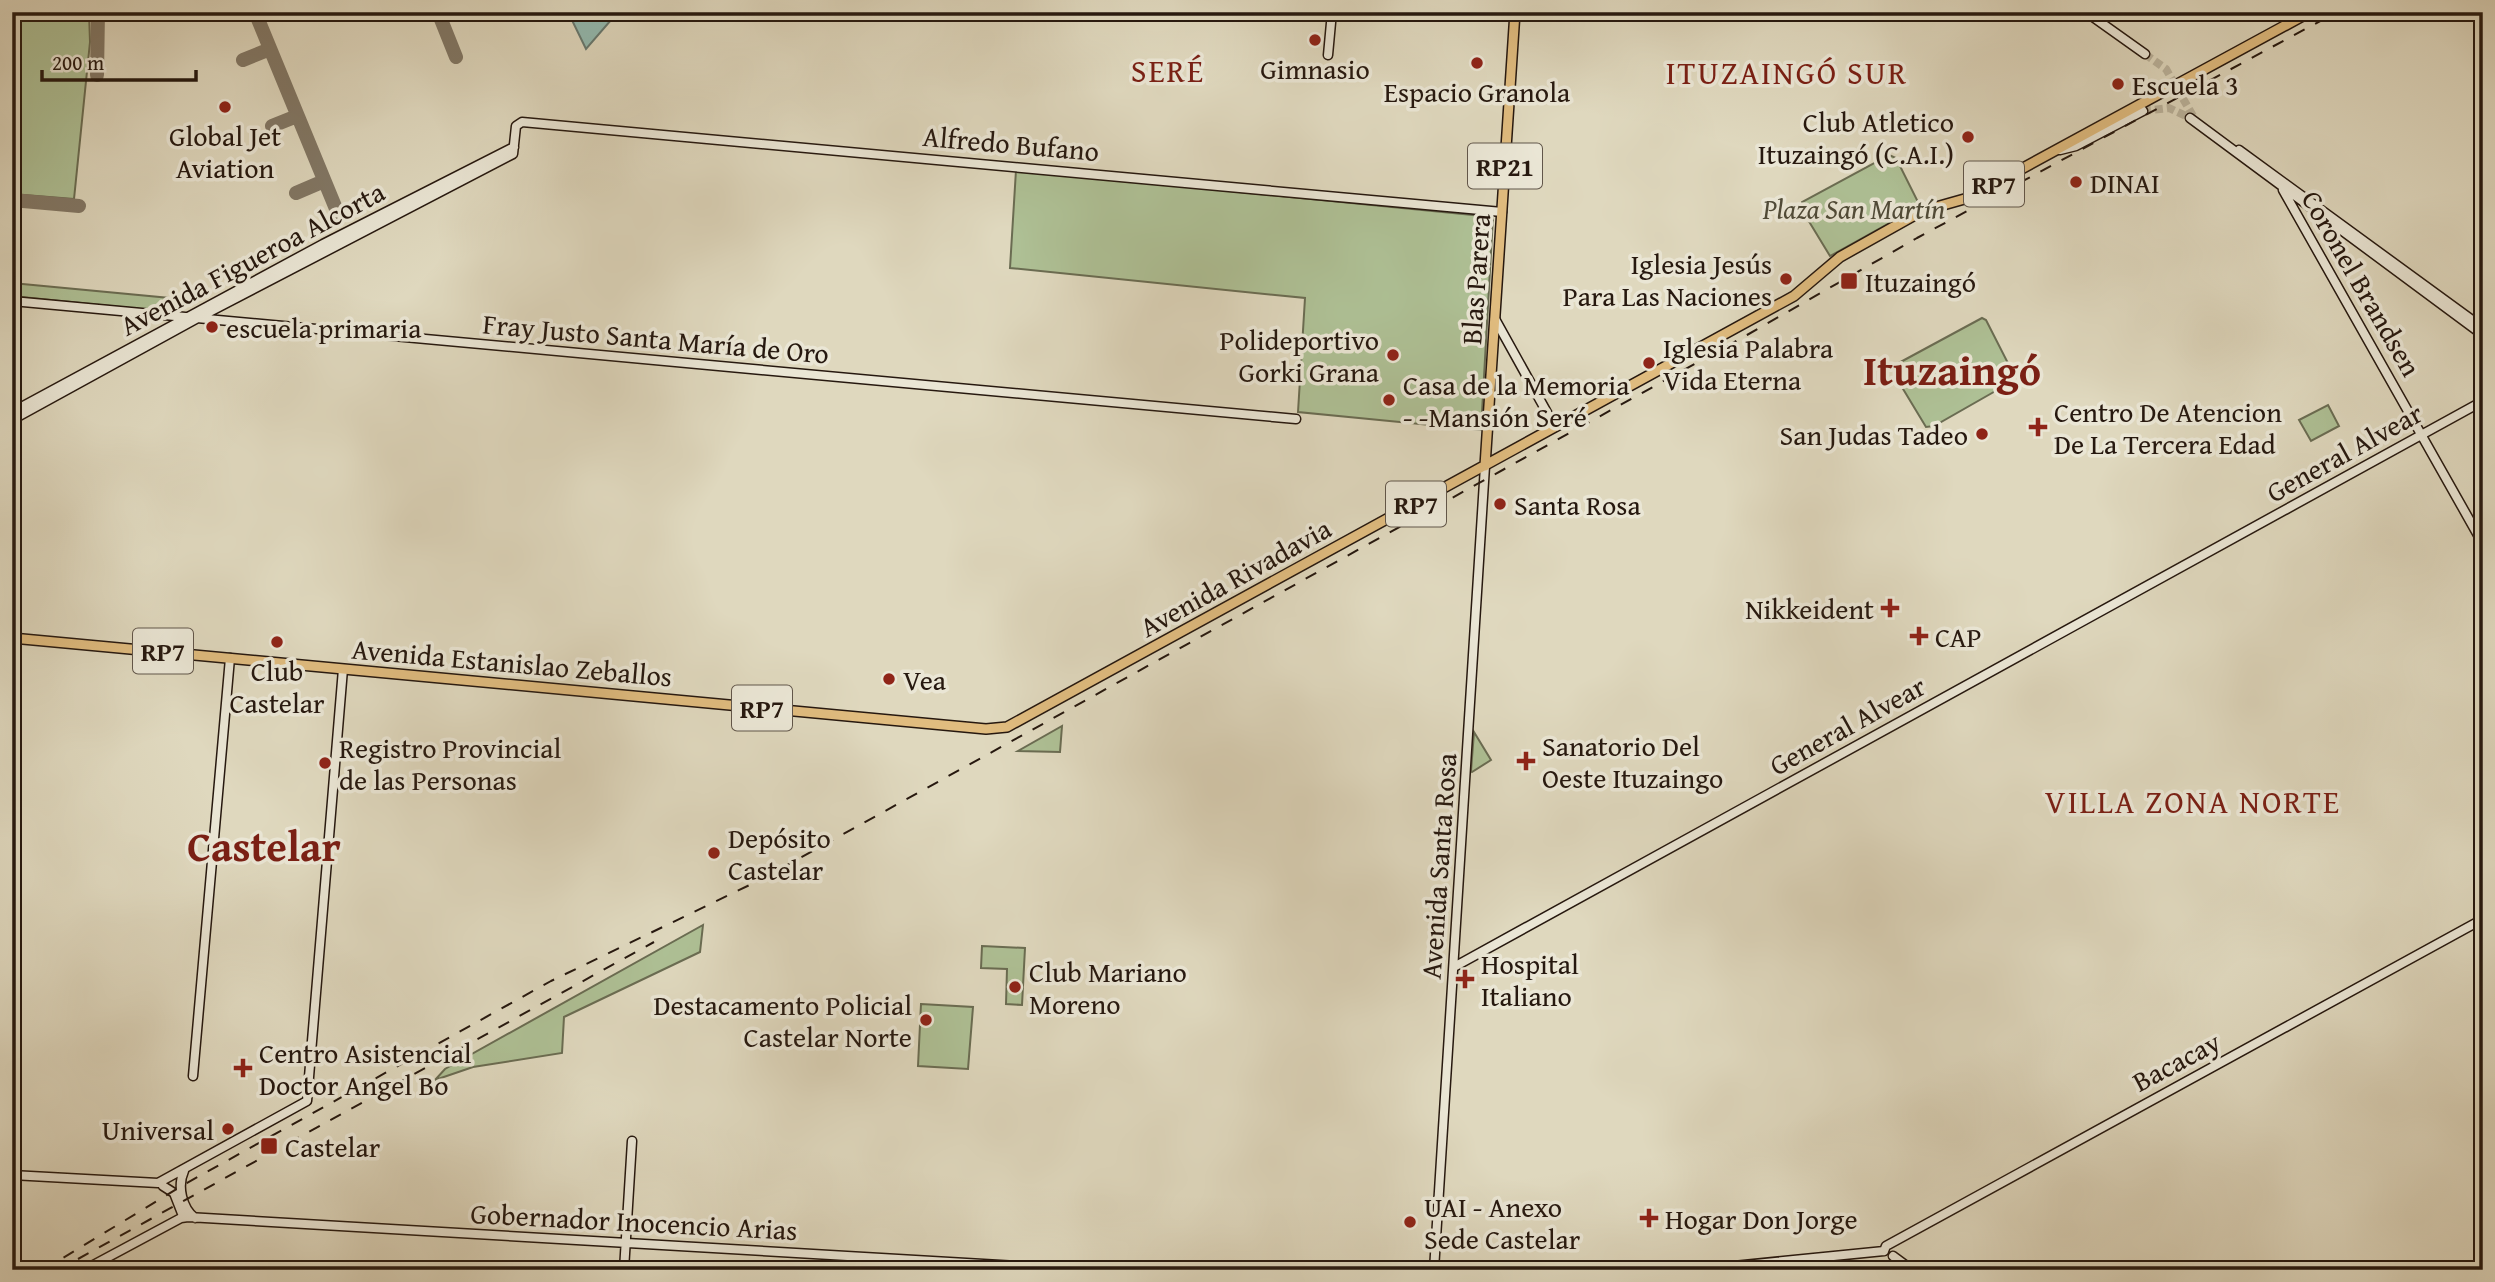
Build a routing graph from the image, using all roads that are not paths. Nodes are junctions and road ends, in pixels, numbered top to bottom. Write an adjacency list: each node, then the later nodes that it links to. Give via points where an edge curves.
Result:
1 (1332, 12): 6 (street)
2 (1515, 12): 11 (main road, Blas Parera / RP21)
3 (2086, 12): 5 (street)
4 (2310, 12): 9 (main road, RP7)
5 (2145, 54)
6 (1328, 55)
7 (2143, 111): 9 (street, via 2076,146)
8 (513, 150): 11 (street, Alfredo Bufano, via 516,126 531,122); 13 (street, Avenida Figueroa Alcorta); 14 (street, Avenida Figueroa Alcorta)
9 (2057, 150): 22 (main road, RP7, via 1968,198 1912,217 1840,257 1794,296)
10 (2283, 190): 16 (street, via 2191,117); 17 (street); 23 (street, Coronel Brandsen)
11 (1502, 212): 15 (main road, Blas Parera / RP21)
12 (12, 302): 13 (street, Fray Justo Santa María de Oro)
13 (185, 318): 14 (street, Fray Justo Santa María de Oro); 19 (street, Avenida Figueroa Alcorta)
14 (196, 319): 20 (street, Fray Justo Santa María de Oro); 21 (street, Avenida Figueroa Alcorta)
15 (1495, 319): 22 (street); 24 (main road, Blas Parera / RP21)
16 (2483, 328)
17 (2483, 335)
18 (2483, 401): 23 (street, General Alvear)
19 (12, 412)
20 (1296, 419)
21 (12, 420)
22 (1555, 428): 24 (main road, RP7)
23 (2422, 435): 25 (street, Coronel Brandsen); 31 (street, General Alvear)
24 (1485, 466): 29 (main road, Avenida Rivadavia / RP7); 31 (street, Avenida Santa Rosa)
25 (2483, 544)
26 (12, 638): 27 (main road, Avenida Estanislao Zeballos / RP7)
27 (230, 658): 28 (main road, Avenida Estanislao Zeballos / RP7); 32 (street)
28 (343, 668): 29 (main road, Avenida Estanislao Zeballos / RP7, via 954,726); 34 (street, via 307,1101)
29 (1007, 727)
30 (2483, 919): 40 (street, Bacacay)
31 (1454, 967): 44 (street, Avenida Santa Rosa)
32 (193, 1076)
33 (632, 1141): 39 (street)
34 (184, 1171): 36 (street); 38 (street, via 181,1192)
35 (12, 1175): 36 (street)
36 (160, 1184): 37 (street, via 176,1196)
37 (181, 1218): 38 (street, Gobernador Inocencio Arias); 41 (street)
38 (195, 1218): 39 (street, Gobernador Inocencio Arias)
39 (625, 1244): 42 (street); 43 (street, Gobernador Inocencio Arias)
40 (1888, 1248): 45 (street); 46 (street)
41 (84, 1270)
42 (624, 1270)
43 (1084, 1270)
44 (1434, 1270)
45 (1694, 1270)
46 (1912, 1270)

